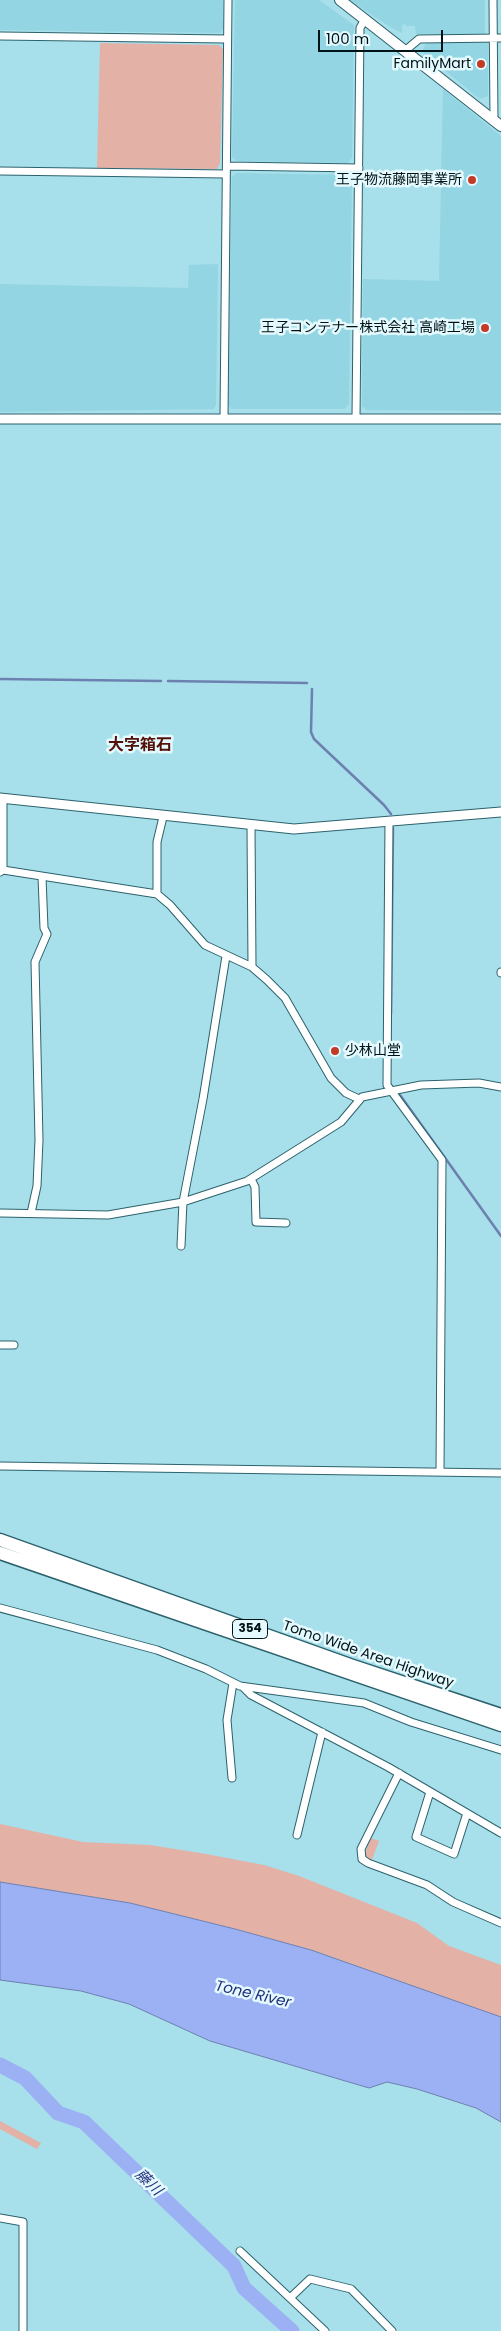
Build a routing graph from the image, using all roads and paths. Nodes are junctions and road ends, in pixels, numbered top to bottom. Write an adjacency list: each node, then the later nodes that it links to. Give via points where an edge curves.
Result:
1 (228, 0): 8 (street)
2 (340, 0): 4 (main road)
3 (492, 0): 6 (street)
4 (365, 19): 9 (main road); 11 (street, via 360,28)
5 (0, 36): 8 (street)
6 (493, 38): 7 (street); 9 (street, via 419,39); 10 (street)
7 (501, 38)
8 (227, 39): 13 (street)
9 (406, 50): 10 (main road)
10 (497, 123)
11 (359, 168): 13 (street); 15 (street)
12 (0, 170): 13 (street)
13 (226, 170): 14 (street)
14 (224, 418): 15 (street); 16 (street)
15 (356, 418): 17 (street)
16 (0, 419)
17 (501, 419)
18 (2, 798): 20 (street); 23 (street)
19 (501, 812): 21 (street)
20 (163, 817): 22 (street); 25 (street, via 156,842)
21 (389, 821): 22 (street, via 305,830); 29 (street, via 387,1085)
22 (251, 826): 27 (street)
23 (1, 871): 24 (street)
24 (42, 877): 25 (street); 34 (street, via 47,934 34,962 39,1140)
25 (157, 894): 26 (street, via 205,945)
26 (226, 956): 27 (street); 32 (street, via 204,1100)
27 (252, 967): 30 (street, via 285,998 331,1078 346,1093)
28 (501, 1087): 29 (street, via 478,1083)
29 (392, 1090): 30 (street); 40 (street, via 442,1160)
30 (359, 1099): 31 (street, via 340,1122)
31 (251, 1179): 32 (street); 35 (street, via 255,1187 256,1222)
32 (182, 1202): 34 (street, via 108,1215); 36 (street)
33 (0, 1213): 34 (street)
34 (32, 1213)
35 (286, 1223)
36 (181, 1246)
37 (0, 1345): 38 (street)
38 (14, 1345)
39 (0, 1466): 40 (street)
40 (440, 1472): 41 (street)
41 (501, 1472)
42 (0, 1540): 47 (highway, Tomo Wide Area Highway / 354, via 350,1665)
43 (0, 1553): 48 (highway, Tomo Wide Area Highway / 354)
44 (0, 1608): 45 (street, via 164,1652)
45 (232, 1683): 46 (street); 52 (street, via 228,1720)
46 (243, 1687): 49 (street, via 251,1695); 50 (street, via 364,1702 411,1722)
47 (501, 1715)
48 (501, 1725)
49 (322, 1732): 51 (street); 56 (street)
50 (501, 1750)
51 (399, 1773): 53 (street); 57 (street, via 361,1849 362,1859 427,1885 453,1902)
52 (232, 1778)
53 (430, 1792): 54 (street); 54 (street, via 416,1837 454,1854)
54 (467, 1813): 55 (street)
55 (501, 1833)
56 (297, 1835)
57 (501, 1923)
58 (0, 2218): 61 (street, via 23,2222)
59 (240, 2251): 60 (street)
60 (290, 2298): 62 (street); 63 (street, via 310,2279 351,2289)
61 (23, 2331)
62 (325, 2331)
63 (392, 2331)

